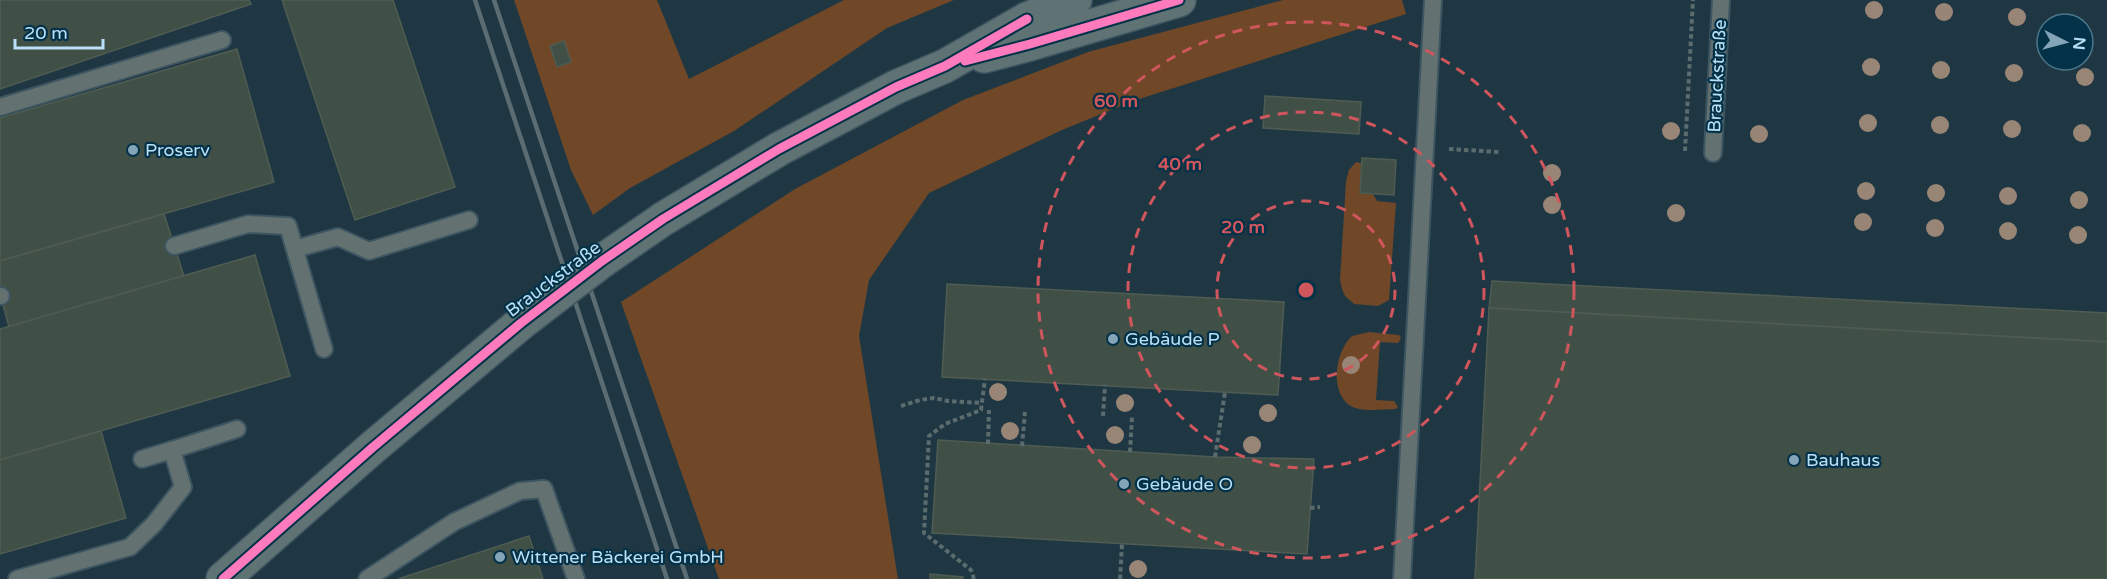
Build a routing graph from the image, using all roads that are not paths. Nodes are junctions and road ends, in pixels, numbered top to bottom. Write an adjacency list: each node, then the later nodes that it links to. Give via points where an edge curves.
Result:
1 (1075, 0): 6 (street, Brauckstraße, via 1027,19)
2 (1179, 0): 6 (street, Brauckstraße)
3 (1433, 0): 20 (lane)
4 (1721, 0): 8 (lane, Brauckstraße)
5 (222, 40): 7 (lane)
6 (945, 66): 17 (street, Brauckstraße, bridge, via 896,87 779,149 602,261 372,448)
7 (0, 107)
8 (1713, 153)
9 (470, 220): 11 (lane, via 369,251 338,237)
10 (174, 246): 11 (lane, via 248,224 288,226)
11 (295, 249): 12 (lane)
12 (324, 349)
13 (237, 429): 14 (lane)
14 (172, 450): 15 (lane); 16 (lane, via 183,487 130,547)
15 (142, 459)
16 (17, 579)
17 (223, 579)
18 (367, 579): 19 (lane, via 454,522 520,491 544,489)
19 (576, 579)
20 (1402, 579)

